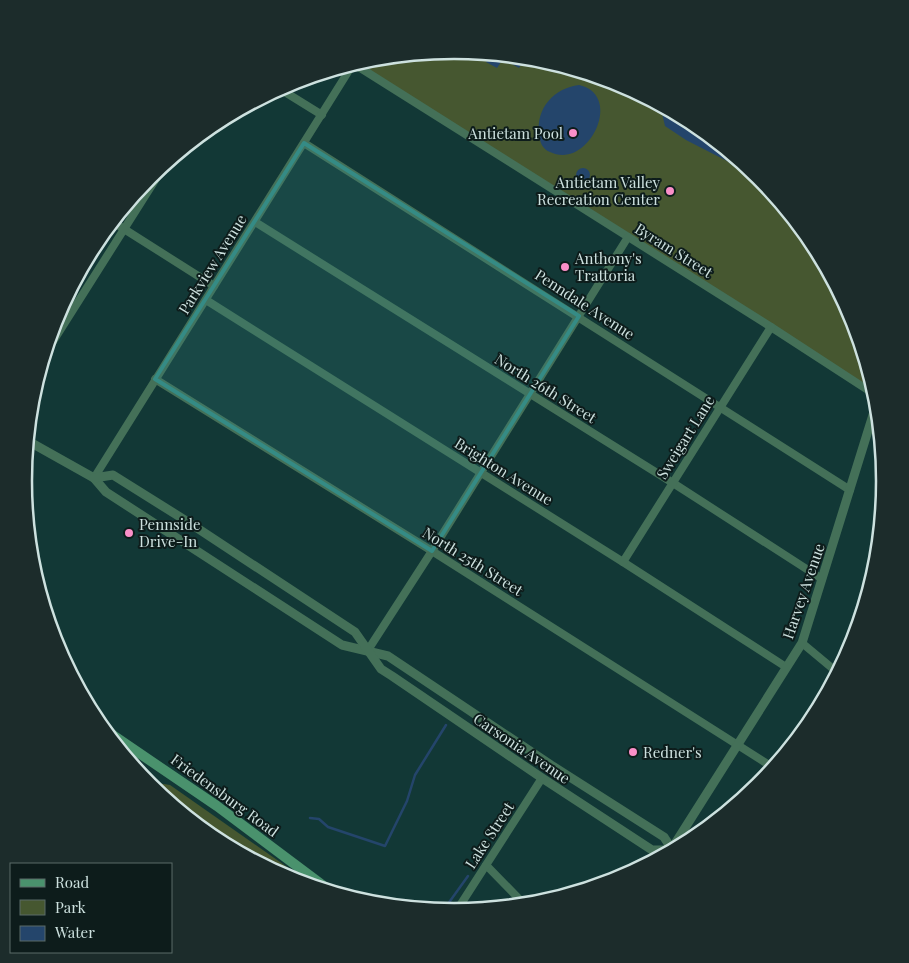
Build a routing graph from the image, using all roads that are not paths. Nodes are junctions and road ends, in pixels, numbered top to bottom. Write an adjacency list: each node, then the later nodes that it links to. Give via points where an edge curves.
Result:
1 (363, 70): 10 (street, Byram Street)
2 (348, 73): 4 (street, Parkview Avenue)
3 (288, 94): 4 (street)
4 (322, 115): 5 (street, Parkview Avenue)
5 (304, 143): 7 (street, Parkview Avenue); 13 (street, Penndale Avenue)
6 (148, 192): 9 (street)
7 (255, 222): 11 (street, Parkview Avenue); 18 (street, North 26th Street)
8 (119, 226): 9 (street)
9 (124, 229): 11 (street); 14 (street)
10 (628, 237): 13 (street); 15 (street, Byram Street)
11 (214, 286): 12 (street, Parkview Avenue)
12 (206, 300): 16 (street, Parkview Avenue); 22 (street, Brighton Avenue)
13 (579, 316): 18 (street); 19 (street, Penndale Avenue)
14 (63, 326)
15 (771, 327): 17 (street, Byram Street); 19 (street, Sweigart Lane)
16 (155, 379): 23 (street, Parkview Avenue); 26 (street, North 25th Street)
17 (866, 389)
18 (530, 394): 22 (street); 24 (street, North 26th Street)
19 (720, 408): 24 (street, Sweigart Lane); 25 (street, Penndale Avenue)
20 (872, 419): 25 (street, Harvey Avenue)
21 (34, 444): 23 (street, Carsonia Avenue)
22 (481, 473): 26 (street); 27 (street, Brighton Avenue)
23 (94, 478): 30 (street, Carsonia Avenue, via 106,492 342,645); 30 (street, Carsonia Avenue, via 112,475 188,522 355,632)
24 (672, 484): 27 (street, Sweigart Lane); 28 (street, North 26th Street)
25 (850, 490): 28 (street, Harvey Avenue)
26 (432, 551): 30 (street); 34 (street, North 25th Street)
27 (623, 562): 31 (street, Brighton Avenue)
28 (822, 580): 29 (street, Harvey Avenue)
29 (802, 643): 31 (street, Harvey Avenue); 32 (street)
30 (368, 650): 36 (street, Carsonia Avenue, via 381,669); 38 (street, Carsonia Avenue, via 388,656 664,837)
31 (786, 667): 34 (street, Harvey Avenue)
32 (833, 669)
33 (123, 742): 41 (main road, Friedensburg Road, via 225,812)
34 (736, 745): 35 (street, North 25th Street); 37 (street, Harvey Avenue)
35 (768, 764)
36 (542, 778): 39 (street, Carsonia Avenue, via 652,850); 40 (street, Lake Street)
37 (679, 839)
38 (669, 845)
39 (660, 850)
40 (486, 865): 42 (street); 43 (street, Lake Street)
41 (315, 879)
42 (519, 898)
43 (461, 904)

